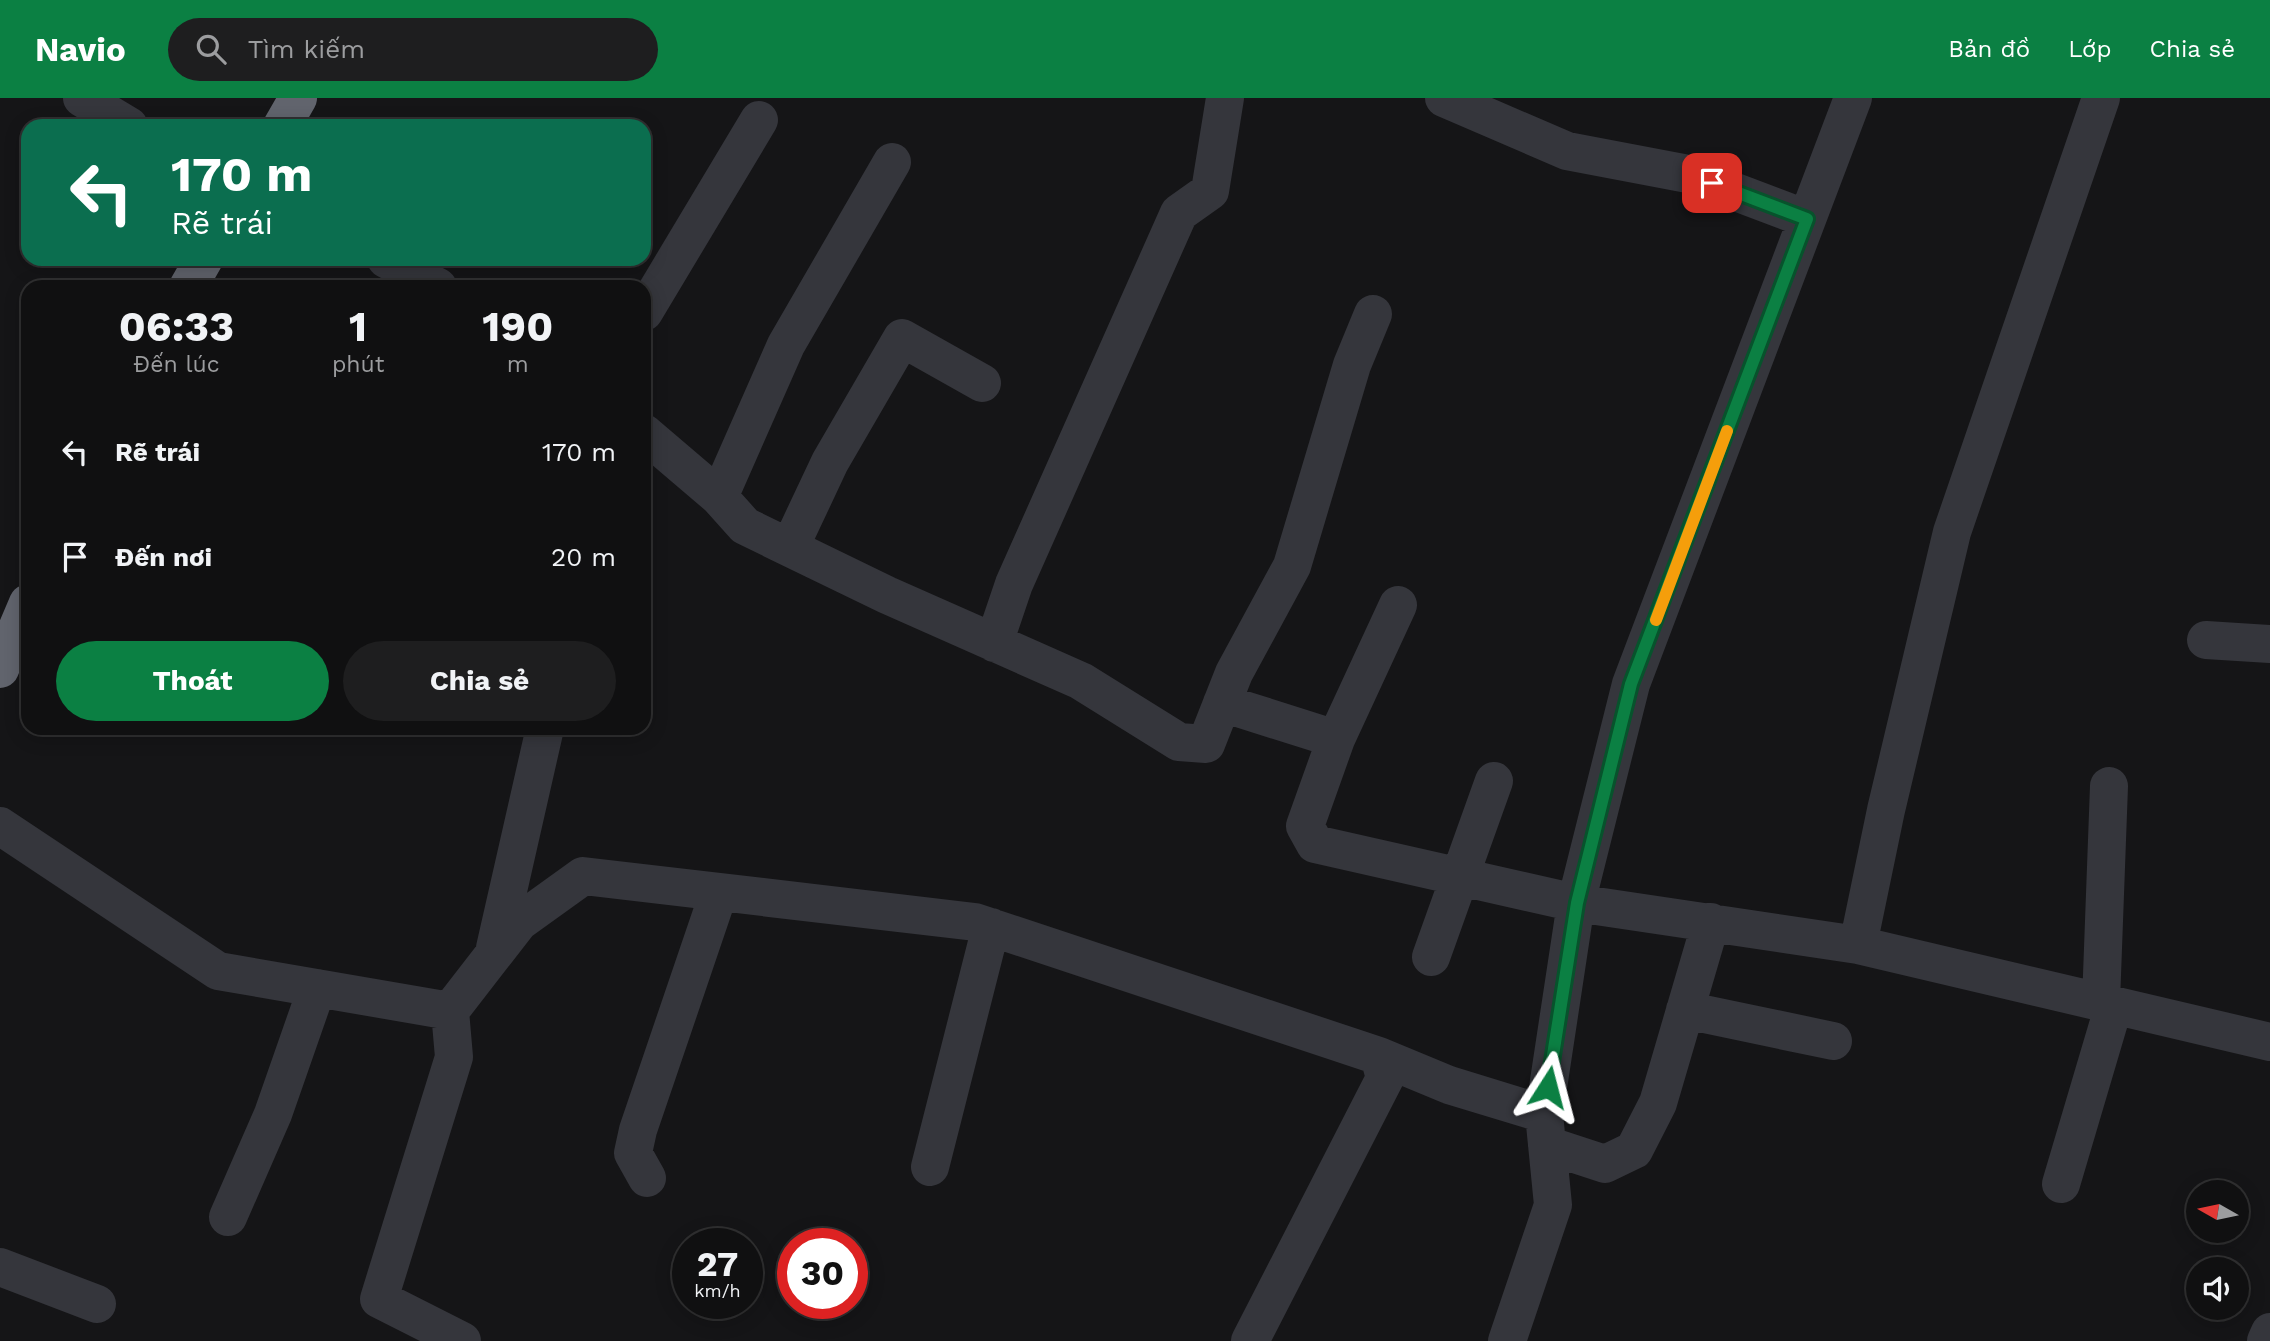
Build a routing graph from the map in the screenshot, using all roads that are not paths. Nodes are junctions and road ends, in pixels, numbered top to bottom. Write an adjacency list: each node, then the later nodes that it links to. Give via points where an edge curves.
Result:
1 (82, 98): 7 (street)
2 (298, 98): 8 (highway)
3 (1225, 98): 23 (street, via 1210,191 1179,213 1014,584)
4 (1444, 98): 11 (street, via 1567,150 1688,174)
5 (1853, 98): 11 (street)
6 (2101, 98): 37 (street, via 1952,532)
7 (117, 119)
8 (286, 119)
9 (759, 120): 14 (street)
10 (892, 162): 18 (street, via 786,345)
11 (1807, 219): 34 (street, via 1631,684)
12 (399, 266): 13 (street)
13 (425, 280)
14 (651, 300)
15 (1373, 314): 26 (street, via 1352,365 1292,566)
16 (982, 383): 19 (street, via 902,338 830,462)
17 (651, 439): 18 (street)
18 (719, 497): 19 (street, via 746,526)
19 (790, 547): 23 (street)
20 (1398, 605): 28 (street)
21 (21, 620): 25 (highway)
22 (2206, 640): 24 (street)
23 (994, 643): 26 (street, via 1080,681 1179,742 1206,744)
24 (2270, 644)
25 (0, 669)
26 (1222, 703): 28 (street)
27 (543, 735): 38 (street)
28 (1336, 738): 32 (street, via 1305,826 1315,844)
29 (1494, 781): 32 (street)
30 (2109, 786): 41 (street)
31 (0, 826): 40 (street, via 218,971)
32 (1461, 877): 34 (street); 39 (street)
33 (719, 892): 36 (street); 38 (street, via 583,876 519,922); 49 (street, via 638,1130 633,1153)
34 (1577, 903): 35 (street); 47 (street)
35 (1711, 922): 37 (street); 42 (street)
36 (991, 927): 46 (street); 48 (street)
37 (1858, 944): 41 (street)
38 (494, 954): 43 (street)
39 (1431, 957)
40 (317, 988): 43 (street); 51 (street, via 273,1114)
41 (2108, 1003): 45 (street); 50 (street)
42 (1685, 1010): 44 (street); 47 (street, via 1658,1103 1634,1150 1605,1164)
43 (450, 1011): 55 (street, via 454,1056 379,1299)
44 (1833, 1041)
45 (2270, 1042)
46 (1378, 1056): 47 (street); 56 (street, via 1385,1078)
47 (1545, 1129): 57 (street, via 1553,1205)
48 (930, 1167)
49 (648, 1178)
50 (2061, 1184)
51 (228, 1217)
52 (0, 1268): 53 (street)
53 (97, 1304)
54 (2270, 1332): 58 (street)
55 (462, 1341)
56 (1250, 1341)
57 (1507, 1341)
58 (2266, 1341)

